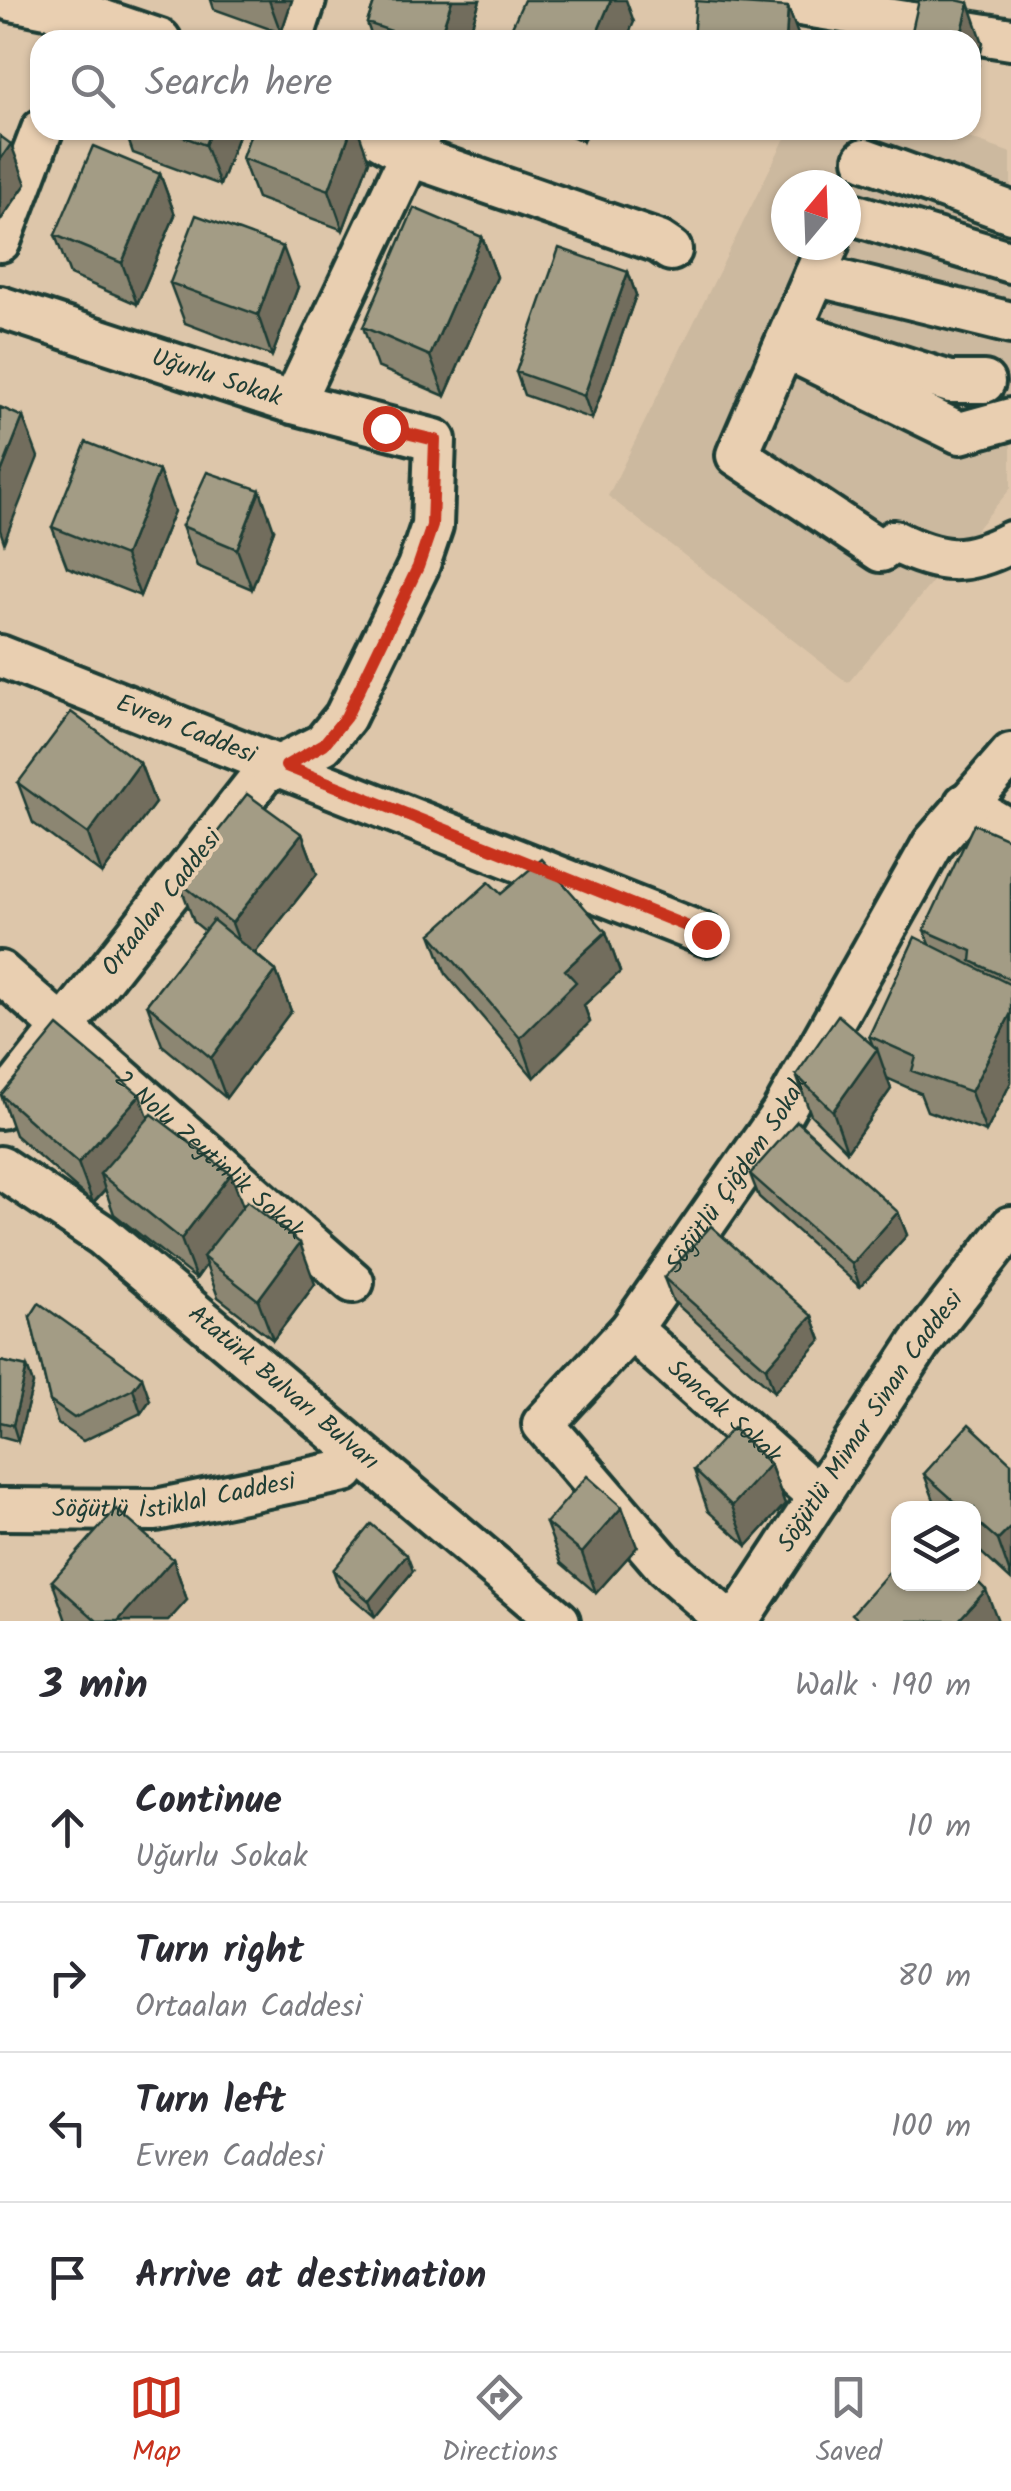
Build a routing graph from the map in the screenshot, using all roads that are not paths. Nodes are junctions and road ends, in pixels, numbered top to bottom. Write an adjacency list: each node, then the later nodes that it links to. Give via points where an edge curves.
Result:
1 (11, 0): 4 (street)
2 (304, 0): 5 (street)
3 (769, 0): 6 (street)
4 (81, 27)
5 (295, 30)
6 (955, 30)
7 (981, 34): 8 (street)
8 (1011, 39)
9 (38, 140): 15 (street)
10 (416, 143): 16 (street); 23 (street)
11 (871, 145): 12 (street); 13 (street)
12 (860, 170)
13 (1011, 212)
14 (861, 217): 18 (street)
15 (0, 241)
16 (671, 250)
17 (822, 260): 20 (street); 21 (street)
18 (1011, 262)
19 (0, 307): 23 (street, Uğurlu Sokak)
20 (1011, 322)
21 (787, 339): 22 (street, via 950,382); 24 (street, via 960,432); 26 (street, via 737,455 881,551 894,541 944,560)
22 (984, 382)
23 (293, 403): 25 (street, Uğurlu Sokak)
24 (1011, 419)
25 (435, 440): 29 (street, Ortaalan Caddesi, via 432,526 418,567 346,717 324,744)
26 (996, 550)
27 (0, 656): 29 (street, Evren Caddesi)
28 (1011, 754): 30 (street, Söğütlü Çiğdem Sokak)
29 (286, 766): 32 (street, Evren Caddesi); 34 (street, Ortaalan Caddesi, via 263,774)
30 (965, 804): 31 (street); 40 (street, Söğütlü Çiğdem Sokak, via 904,890 782,1113)
31 (1011, 831)
32 (706, 934)
33 (0, 972): 34 (street, 2 Nolu Zeytinlik Sokak)
34 (64, 1028): 35 (street, Ortaalan Caddesi); 39 (street, 2 Nolu Zeytinlik Sokak)
35 (0, 1108)
36 (0, 1166): 45 (street, Atatürk Bulvarı Bulvarı, via 102,1235)
37 (0, 1191): 41 (street, Atatürk Bulvarı Bulvarı, via 98,1261)
38 (1011, 1226): 42 (street, Söğütlü Mimar Sinan Caddesi, via 920,1342)
39 (353, 1282)
40 (632, 1329): 42 (street, Sancak Sokak); 46 (street, Söğütlü Çiğdem Sokak, via 543,1424 666,1568)
41 (345, 1471): 43 (street, Söğütlü İstiklal Caddesi, via 156,1510); 44 (street, Atatürk Bulvarı Bulvarı)
42 (819, 1496): 47 (street, Söğütlü Mimar Sinan Caddesi)
43 (0, 1509)
44 (522, 1621)
45 (559, 1621)
46 (728, 1621)
47 (737, 1621)

